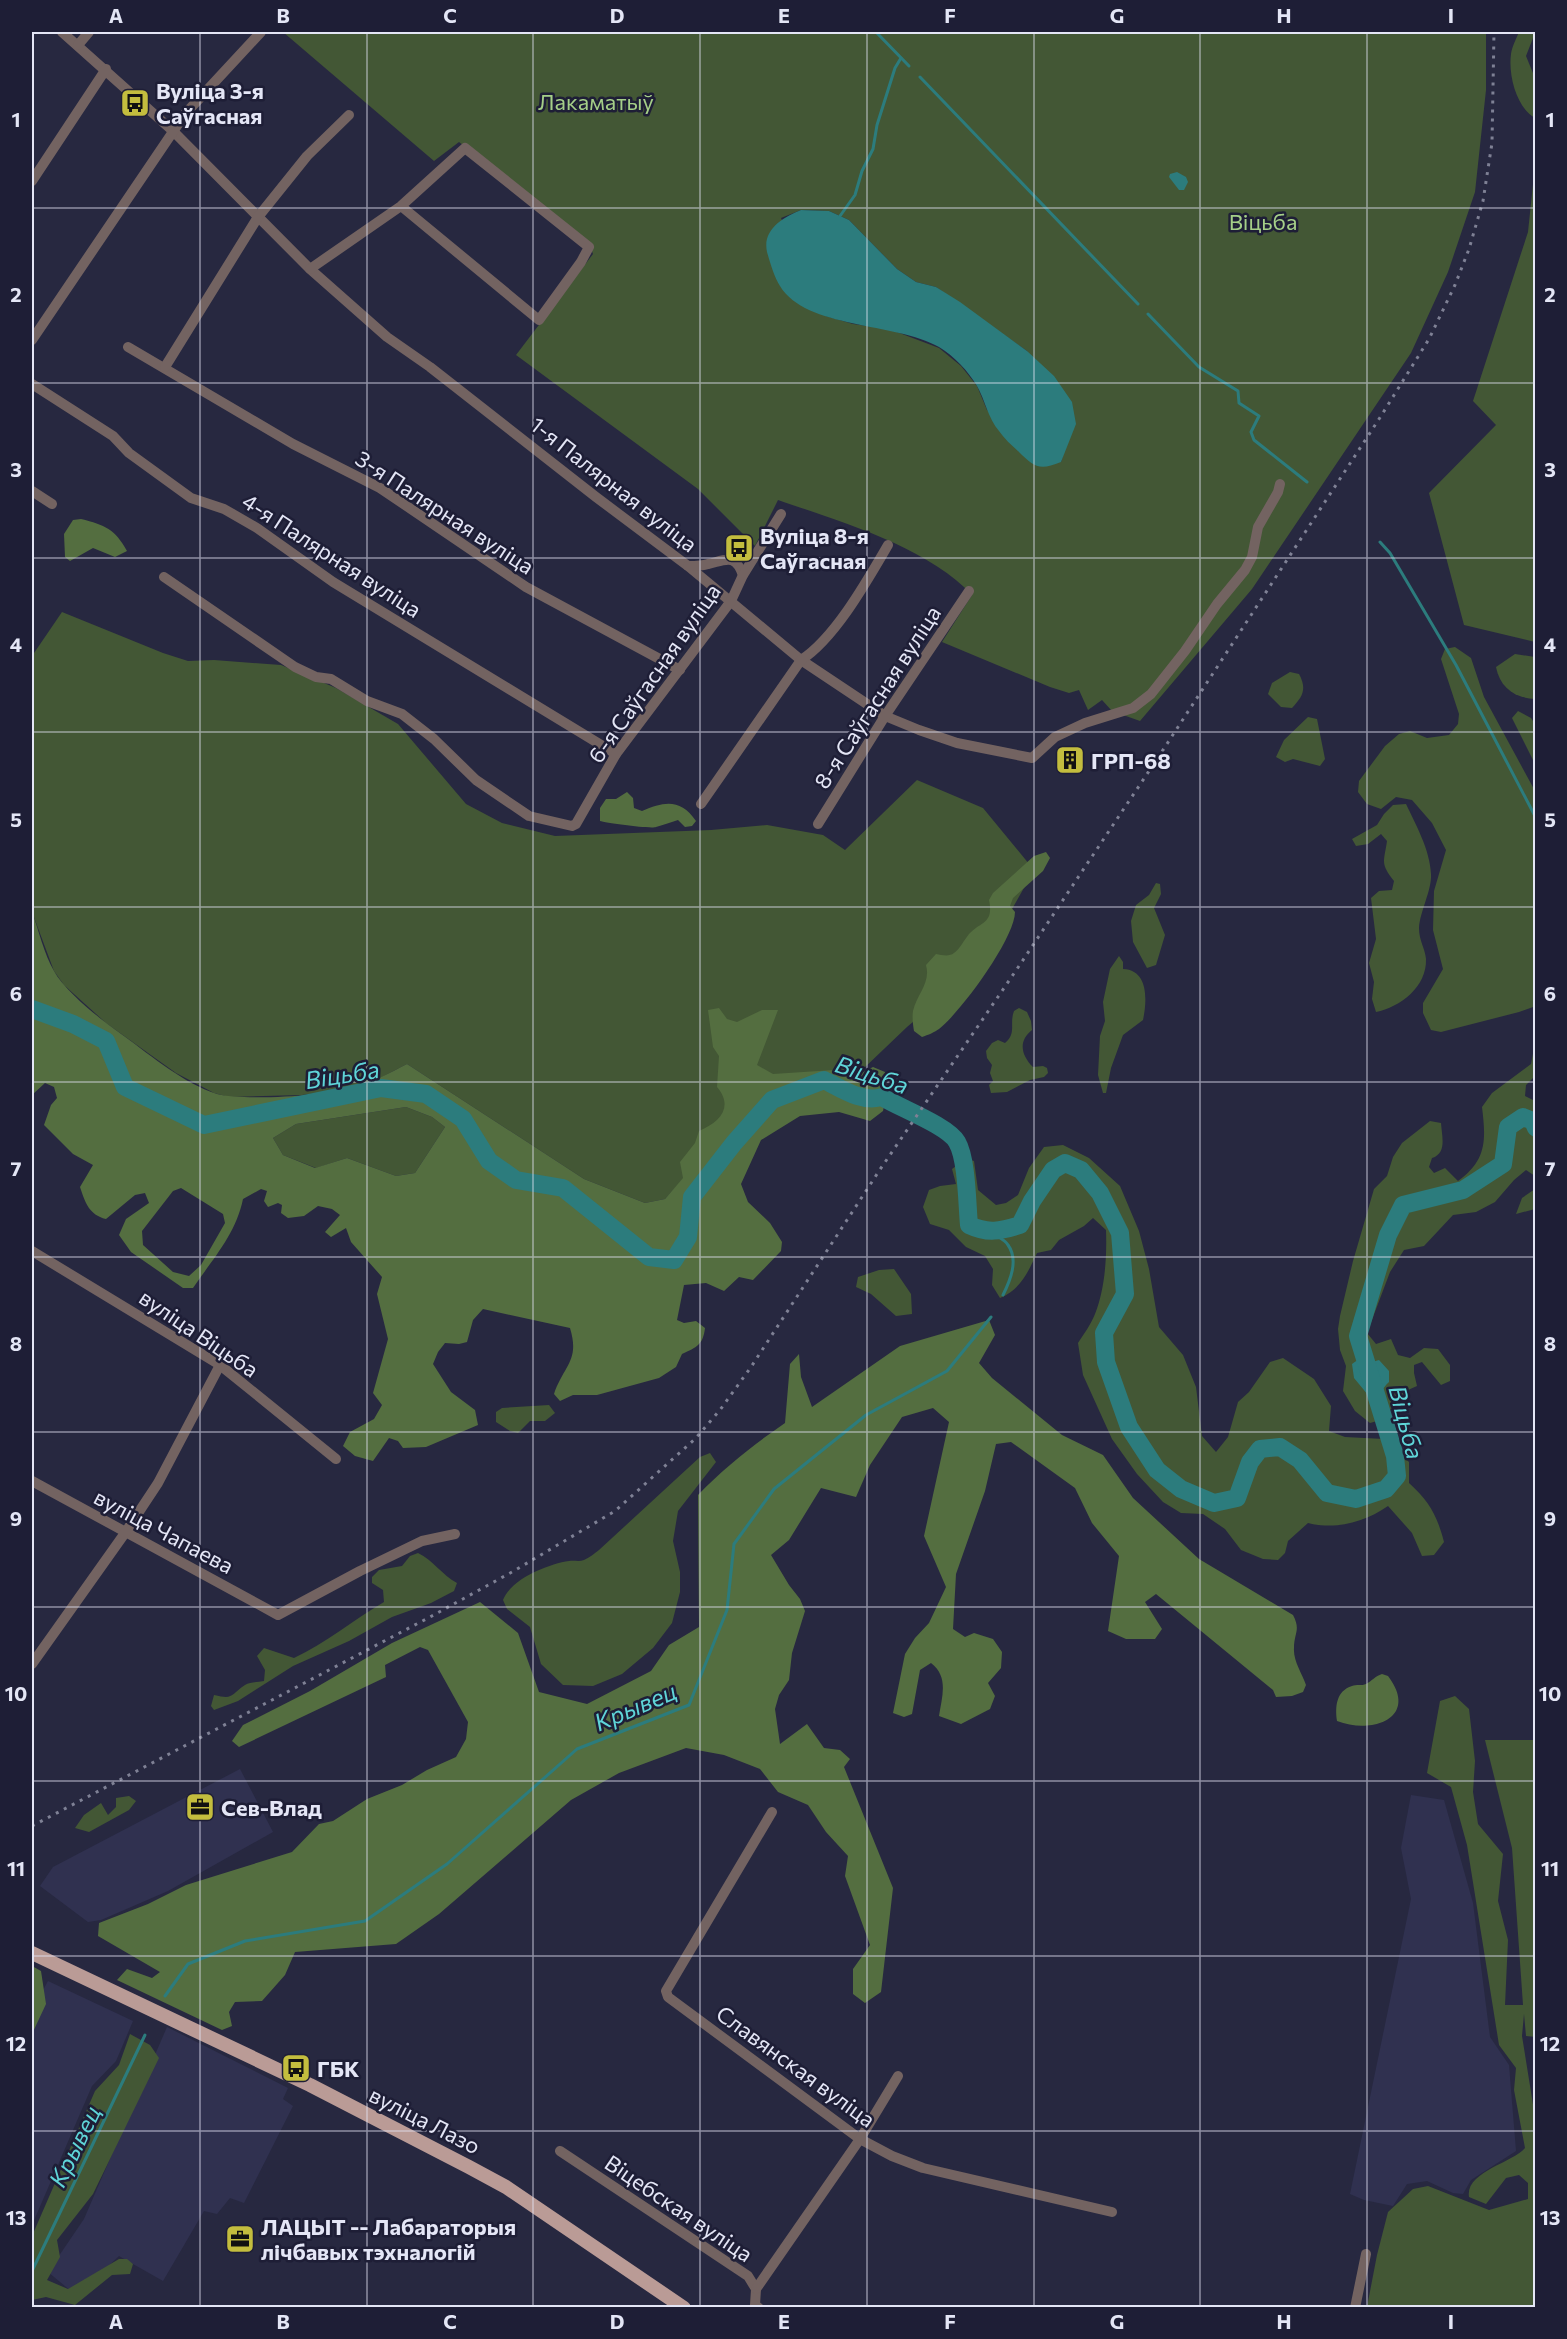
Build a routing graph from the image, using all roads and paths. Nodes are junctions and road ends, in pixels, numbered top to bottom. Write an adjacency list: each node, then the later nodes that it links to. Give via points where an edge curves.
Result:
1 (62, 32): 4 (street, 1-я Палярная вуліца)
2 (88, 32): 4 (street)
3 (261, 32): 7 (street)
4 (78, 45): 5 (street, 1-я Палярная вуліца)
5 (106, 69): 7 (street, 1-я Палярная вуліца); 8 (street)
6 (350, 115): 10 (street, via 307,156)
7 (173, 130): 10 (street, 1-я Палярная вуліца); 12 (street)
8 (32, 181)
9 (401, 206): 9 (street, via 539,320 589,247 465,148); 11 (street)
10 (258, 217): 11 (street, 1-я Палярная вуліца); 14 (street)
11 (310, 269): 21 (street, 1-я Палярная вуліца, via 387,337)
12 (32, 340)
13 (128, 347): 14 (street, 3-я Палярная вуліца)
14 (165, 368): 27 (street, 3-я Палярная вуліца, via 293,444 380,488 526,587)
15 (32, 384): 29 (street, 4-я Палярная вуліца, via 113,436 129,453 191,498 224,509 257,528 333,582)
16 (1280, 484): 28 (street, 1-я Палярная вуліца, via 1258,527 1245,570 1151,694 1133,708 1056,737 1032,758 957,743)
17 (32, 491): 18 (street)
18 (52, 504)
19 (782, 514): 22 (street, 6-я Саўгасная вуліца)
20 (888, 545): 26 (street, via 861,591 814,651)
21 (688, 566): 22 (street, via 733,560); 25 (street, 1-я Палярная вуліца)
22 (743, 575): 25 (street, 6-я Саўгасная вуліца)
23 (164, 577): 29 (street, 6-я Саўгасная вуліца, via 295,667 331,679 367,701 402,714 476,780 529,816 563,825 576,824)
24 (969, 591): 28 (street, 8-я Саўгасная вуліца)
25 (731, 602): 26 (street, 1-я Палярная вуліца); 27 (street, 6-я Саўгасная вуліца)
26 (801, 660): 28 (street, 1-я Палярная вуліца); 30 (street)
27 (680, 670): 29 (street, 6-я Саўгасная вуліца)
28 (885, 716): 31 (street, 8-я Саўгасная вуліца)
29 (616, 754)
30 (701, 804)
31 (818, 824)
32 (32, 1251): 33 (street, вуліца Віцьба)
33 (220, 1365): 34 (street, вуліца Віцьба); 36 (street, via 158,1483)
34 (336, 1459)
35 (32, 1481): 36 (street, вуліца Чапаева)
36 (125, 1533): 37 (street, вуліца Чапаева, via 279,1615 422,1541); 38 (street)
37 (455, 1534)
38 (32, 1664)
39 (772, 1812): 42 (street, Славянская вуліца, via 666,1991)
40 (32, 1953): 47 (main road, вуліца Лазо, via 301,2080 470,2167)
41 (898, 2076): 42 (street)
42 (860, 2139): 44 (street, Славянская вуліца, via 923,2168); 46 (street)
43 (560, 2151): 46 (street, Віцебская вуліца, via 748,2276)
44 (1112, 2212)
45 (1366, 2254): 49 (street)
46 (756, 2289): 48 (street, Віцебская вуліца, via 755,2305)
47 (684, 2307)
48 (759, 2307)
49 (1355, 2307)

